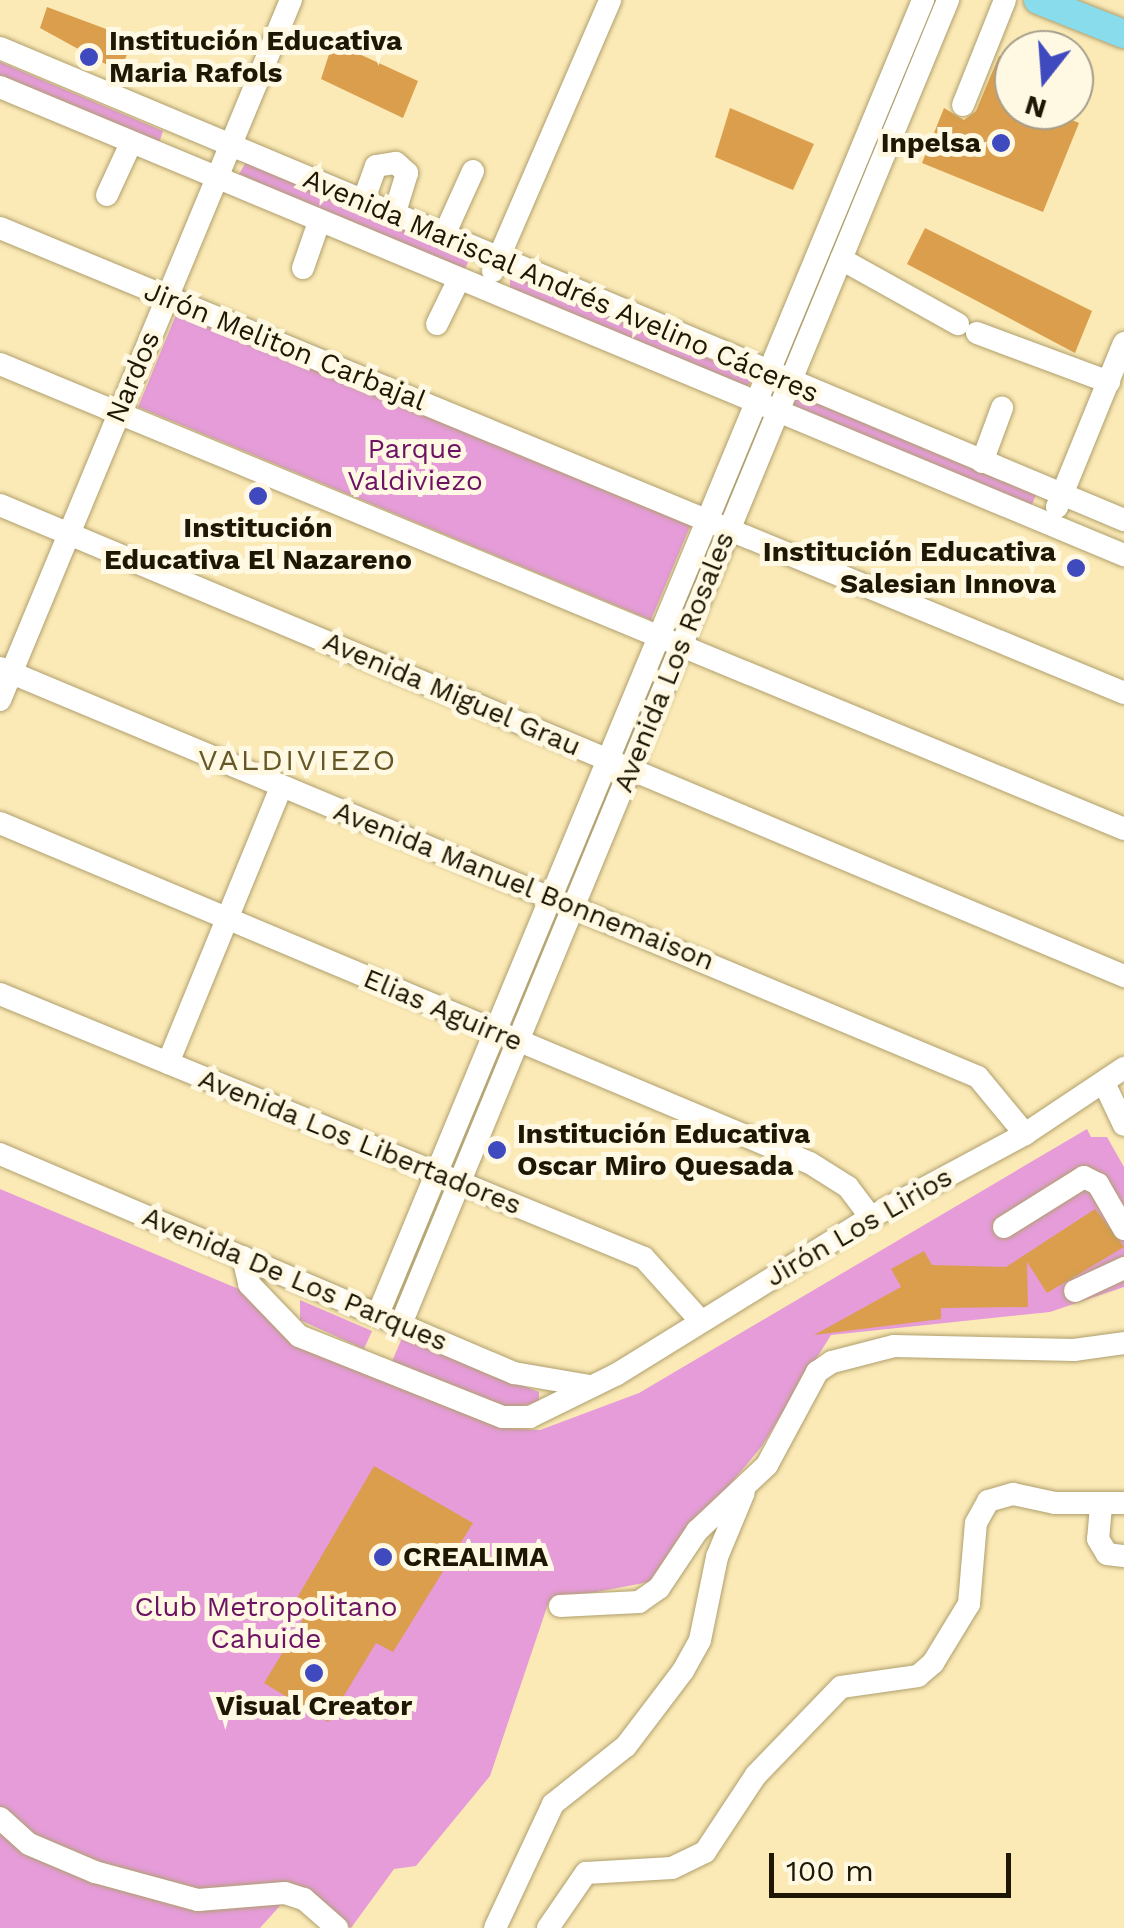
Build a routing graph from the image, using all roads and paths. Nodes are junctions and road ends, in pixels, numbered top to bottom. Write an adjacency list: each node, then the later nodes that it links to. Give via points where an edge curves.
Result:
1 (291, 0): 12 (street, Nardos)
2 (610, 0): 21 (street)
3 (923, 0): 30 (street, Avenida Los Rosales)
4 (948, 0): 22 (street, Avenida Los Rosales)
5 (1006, 0): 10 (street)
6 (1038, 0): 7 (main road)
7 (1124, 34)
8 (0, 48): 12 (street, Avenida Mariscal Andrés Avelino Cáceres)
9 (0, 87): 11 (street, Avenida Mariscal Andrés Avelino Cáceres)
10 (963, 105)
11 (131, 144): 14 (street, Avenida Mariscal Andrés Avelino Cáceres); 15 (street)
12 (231, 148): 14 (street, Nardos); 16 (street, Avenida Mariscal Andrés Avelino Cáceres)
13 (472, 171): 20 (street)
14 (217, 180): 18 (street, Avenida Mariscal Andrés Avelino Cáceres); 26 (street, Nardos)
15 (107, 195)
16 (364, 200): 17 (street, Avenida Mariscal Andrés Avelino Cáceres); 17 (street, via 376,166 396,163 407,174)
17 (395, 212): 20 (street, Avenida Mariscal Andrés Avelino Cáceres)
18 (319, 222): 23 (street); 24 (street, Avenida Mariscal Andrés Avelino Cáceres)
19 (0, 228): 26 (street, Jirón Meliton Carbajal)
20 (445, 233): 21 (street, Avenida Mariscal Andrés Avelino Cáceres)
21 (498, 258): 25 (street); 30 (street, Avenida Mariscal Andrés Avelino Cáceres)
22 (841, 259): 30 (street, Avenida Los Rosales); 31 (street, via 967,328)
23 (304, 268)
24 (459, 279): 25 (street, Avenida Mariscal Andrés Avelino Cáceres); 27 (street)
25 (486, 288): 33 (street, Avenida Mariscal Andrés Avelino Cáceres)
26 (166, 298): 34 (street, Nardos); 39 (street, Jirón Meliton Carbajal)
27 (436, 324)
28 (1124, 343): 31 (street)
29 (0, 364): 34 (street)
30 (779, 379): 33 (street, Avenida Los Rosales); 35 (street, Avenida Mariscal Andrés Avelino Cáceres)
31 (1109, 382): 36 (street)
32 (1002, 408): 35 (street)
33 (767, 409): 39 (street, Avenida Los Rosales); 40 (street, Avenida Mariscal Andrés Avelino Cáceres)
34 (118, 414): 41 (street, Nardos); 43 (street)
35 (982, 462): 36 (street, Avenida Mariscal Andrés Avelino Cáceres)
36 (1062, 495): 38 (street, Avenida Mariscal Andrés Avelino Cáceres); 40 (street)
37 (0, 505): 41 (street, Avenida Miguel Grau)
38 (1124, 520)
39 (720, 524): 43 (street, Avenida Los Rosales); 45 (street, Jirón Meliton Carbajal)
40 (1050, 524): 42 (street, Avenida Mariscal Andrés Avelino Cáceres)
41 (68, 534): 44 (street, Nardos); 47 (street, Avenida Miguel Grau)
42 (1124, 554)
43 (672, 639): 47 (street, Avenida Los Rosales); 50 (street)
44 (6, 670): 46 (street, Nardos); 48 (street, Avenida Manuel Bonnemaison)
45 (1124, 692)
46 (0, 700)
47 (620, 764): 51 (street, Avenida Los Rosales); 53 (street, Avenida Miguel Grau)
48 (281, 788): 51 (street, Avenida Manuel Bonnemaison); 52 (street)
49 (0, 822): 52 (street, Elias Aguirre)
50 (1124, 829)
51 (564, 900): 55 (street, Avenida Los Rosales); 60 (street, Avenida Manuel Bonnemaison, via 978,1077)
52 (227, 919): 55 (street, Elias Aguirre); 56 (street)
53 (1124, 976)
54 (0, 994): 56 (street, Avenida Los Libertadores)
55 (507, 1037): 62 (street, Avenida Los Rosales); 63 (street, Elias Aguirre, via 810,1163 848,1187)
56 (168, 1063): 62 (street, Avenida Los Libertadores)
57 (1124, 1068): 58 (street, Jirón Los Lirios)
58 (1105, 1086): 59 (street); 60 (street, Jirón Los Lirios)
59 (1124, 1125)
60 (1025, 1134): 63 (street, Jirón Los Lirios)
61 (0, 1154): 66 (street, Avenida De Los Parques)
62 (448, 1179): 69 (street, Avenida Los Rosales); 70 (street, Avenida Los Libertadores, via 644,1258); 71 (street, Avenida Los Rosales)
63 (871, 1217): 70 (street, Jirón Los Lirios)
64 (1004, 1227): 65 (street, via 1084,1178 1098,1184)
65 (1124, 1229)
66 (244, 1256): 69 (street, Avenida De Los Parques); 73 (street, Jirón Los Lirios, via 249,1284 299,1336 503,1417 530,1416)
67 (1124, 1268): 68 (street)
68 (1075, 1291)
69 (378, 1314): 71 (street, Avenida De Los Parques)
70 (699, 1319): 73 (street, Jirón Los Lirios)
71 (401, 1324): 73 (street, Avenida De Los Parques, via 514,1373)
72 (1124, 1343): 74 (street, via 1074,1350 894,1346 832,1362 817,1372 767,1465)
73 (594, 1385)
74 (748, 1484): 77 (street, via 698,1531 673,1575 639,1602); 82 (street, via 717,1557 700,1640 683,1671 626,1746 553,1804)
75 (1113, 1505): 76 (street, via 1098,1540 1107,1554); 83 (street, via 1014,1494 988,1502 976,1523 969,1604 933,1663 918,1676 842,1687 756,1775 705,1852 672,1868 586,1873)
76 (1124, 1556)
77 (560, 1606)
78 (0, 1818): 80 (street)
79 (0, 1837): 80 (street)
80 (29, 1844): 81 (street, via 95,1872 198,1900 285,1894 304,1899)
81 (337, 1928)
82 (495, 1928)
83 (548, 1928)

